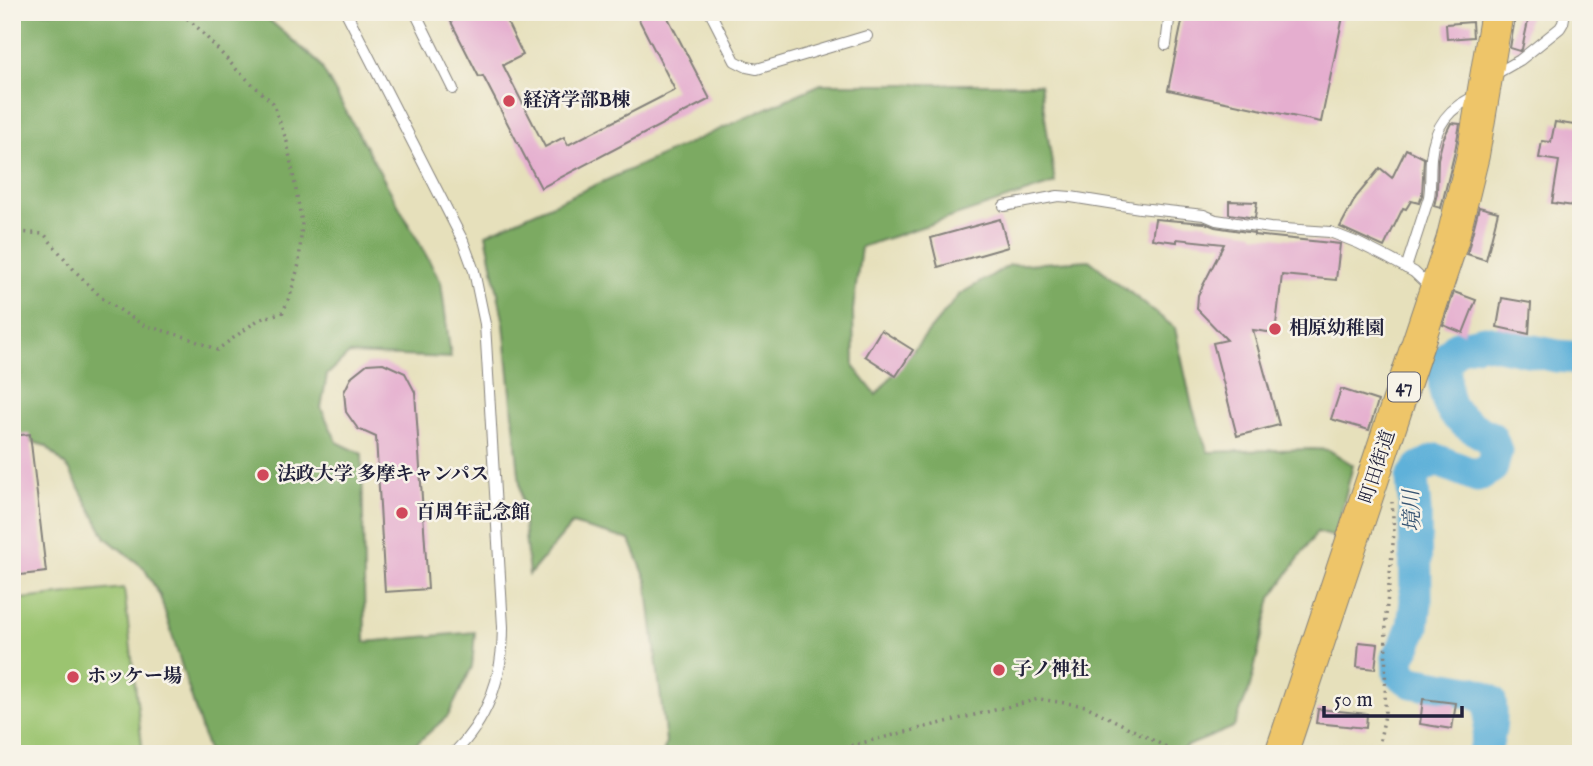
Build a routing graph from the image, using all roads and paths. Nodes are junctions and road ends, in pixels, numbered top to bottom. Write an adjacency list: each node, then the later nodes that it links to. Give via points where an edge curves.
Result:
1 (180, 12): 13 (path, via 273,103 302,223 299,264 283,312 258,320 217,350 143,325 103,299 44,234)
2 (346, 12): 17 (lane, via 463,241 485,324 503,650 495,690 468,738)
3 (415, 12): 11 (lane)
4 (710, 12): 8 (lane, via 735,61 757,69)
5 (1170, 12): 9 (lane)
6 (1497, 12): 10 (main road, 町田街道 / 47)
7 (1565, 12): 10 (lane, via 1560,28)
8 (867, 36)
9 (1166, 45)
10 (1485, 86): 14 (lane, via 1457,107 1436,132 1429,197); 15 (main road, 町田街道 / 47, via 1464,196)
11 (453, 89)
12 (1004, 206): 14 (lane, via 1071,197 1270,228 1330,232)
13 (12, 229)
14 (1406, 268): 15 (lane)
15 (1436, 292): 20 (main road, 町田街道 / 47)
16 (1390, 491): 21 (path, via 1394,533 1386,615 1385,715)
17 (453, 754)
18 (817, 754): 19 (path, via 1039,699 1086,706)
19 (1180, 754)
20 (1281, 754)
21 (1377, 754)

